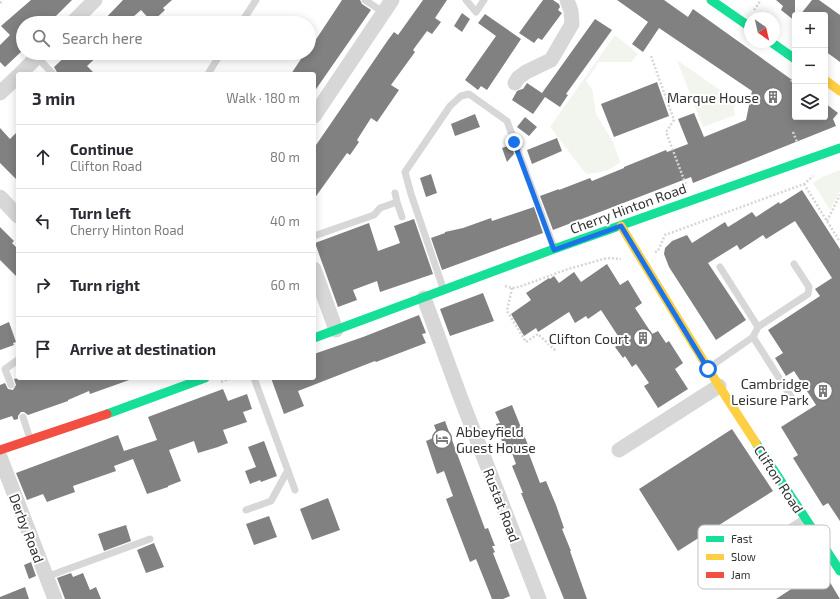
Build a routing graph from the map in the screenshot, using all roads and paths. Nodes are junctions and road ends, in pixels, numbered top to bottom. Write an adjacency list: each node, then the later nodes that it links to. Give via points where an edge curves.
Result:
1 (3, 0): 10 (path)
2 (96, 0): 12 (street)
3 (256, 0): 13 (lane)
4 (365, 0): 11 (lane)
5 (392, 0): 11 (street)
6 (466, 0): 7 (lane, via 476,12)
7 (484, 0)
8 (567, 0): 27 (street, via 572,24 551,60 526,72)
9 (711, 0): 14 (street)
10 (0, 3)
11 (383, 12): 31 (street)
12 (79, 16)
13 (246, 16)
14 (744, 23)
15 (779, 48): 17 (street)
16 (651, 56): 36 (path, via 674,120 666,132)
17 (792, 57)
18 (34, 60): 21 (street)
19 (43, 60): 22 (lane)
20 (217, 60): 23 (lane)
21 (22, 72)
22 (52, 72)
23 (209, 72)
24 (16, 78): 30 (street)
25 (792, 80): 28 (path)
26 (828, 82): 29 (street)
27 (515, 83)
28 (792, 83)
29 (840, 91)
30 (0, 93)
31 (316, 113)
32 (794, 132): 33 (path)
33 (797, 142)
34 (840, 148): 45 (street, Cherry Hinton Road)
35 (815, 174): 37 (path)
36 (684, 179)
37 (804, 184): 44 (path); 49 (path, via 665,236)
38 (395, 193): 41 (lane)
39 (840, 196): 44 (path)
40 (0, 197): 42 (street)
41 (397, 202): 43 (lane); 46 (lane, via 380,208 374,215)
42 (16, 214)
43 (402, 217)
44 (827, 221): 47 (path)
45 (621, 226): 48 (street, Cherry Hinton Road); 65 (street, Clifton Road)
46 (316, 235)
47 (840, 242)
48 (554, 250): 56 (street, Cherry Hinton Road); 56 (lane, via 507,121 469,94 462,96 450,106 404,172)
49 (658, 252)
50 (623, 259): 55 (path, via 607,258)
51 (794, 264): 58 (lane, via 809,287 808,294)
52 (720, 267): 58 (lane)
53 (316, 275): 59 (street)
54 (498, 284): 55 (path)
55 (512, 288): 62 (path, via 508,311 526,342 538,334)
56 (444, 290): 57 (street, Cherry Hinton Road)
57 (424, 298): 59 (street, Cherry Hinton Road); 88 (street, Rustat Road)
58 (758, 326): 61 (lane)
59 (336, 330): 60 (street, Cherry Hinton Road)
60 (316, 337)
61 (753, 337): 65 (lane); 71 (lane)
62 (556, 351)
63 (16, 361): 64 (lane)
64 (3, 367): 69 (lane)
65 (708, 369): 70 (street, Clifton Road)
66 (194, 380): 68 (street)
67 (255, 380): 77 (lane)
68 (182, 382): 73 (street, via 86,421)
69 (11, 385)
70 (719, 386): 75 (street); 80 (street, Clifton Road)
71 (795, 404)
72 (23, 417): 73 (lane)
73 (30, 439): 74 (street)
74 (0, 450)
75 (619, 450)
76 (0, 457): 86 (street, Derby Road)
77 (288, 470): 78 (lane); 79 (lane, via 270,501)
78 (295, 490)
79 (246, 510)
80 (804, 518): 81 (lane); 82 (street, Clifton Road)
81 (794, 525)
82 (809, 525)
83 (150, 539): 86 (lane)
84 (830, 555): 85 (street, Clifton Road)
85 (840, 569)
86 (46, 578): 87 (street, Derby Road)
87 (55, 599)
88 (539, 599)

